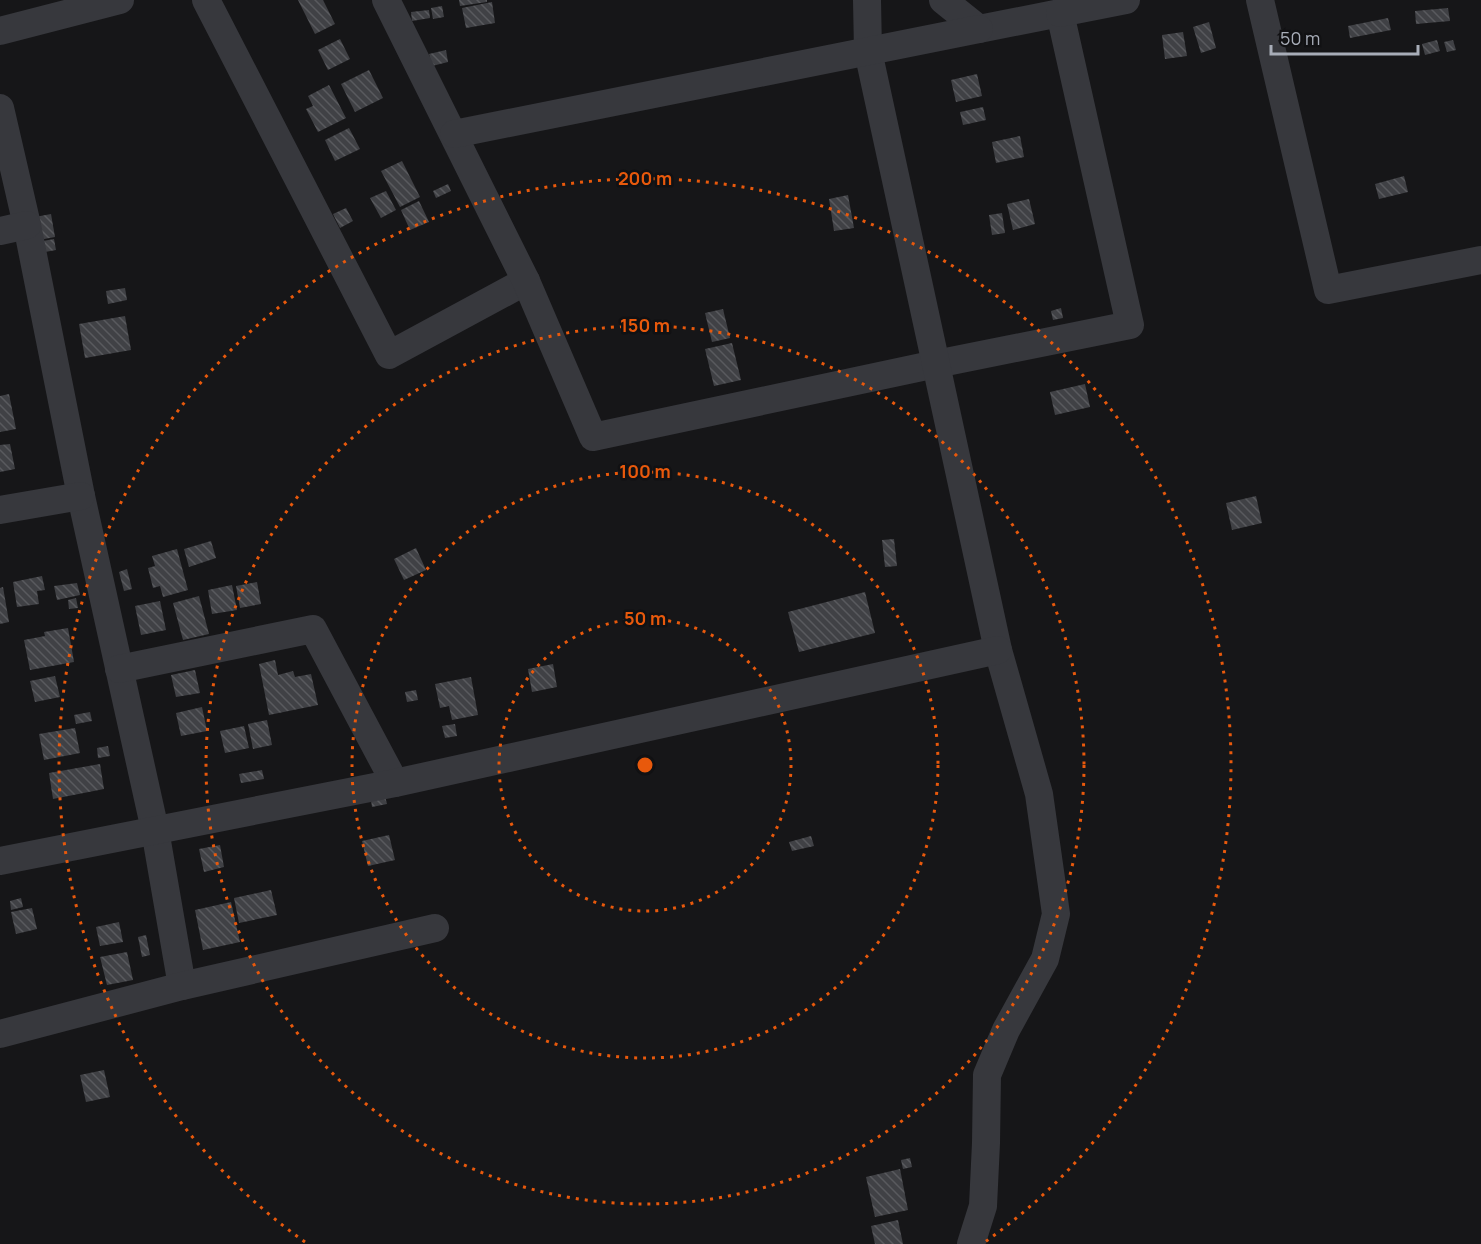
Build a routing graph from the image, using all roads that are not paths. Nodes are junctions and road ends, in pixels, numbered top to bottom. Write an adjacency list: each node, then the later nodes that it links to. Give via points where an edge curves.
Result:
1 (120, 0): 10 (street)
2 (206, 0): 17 (street, via 389,355)
3 (387, 0): 13 (street)
4 (867, 0): 11 (street)
5 (944, 0): 9 (street)
6 (1126, 0): 8 (street)
7 (1260, 0): 16 (street, via 1328,290)
8 (1060, 13): 9 (street); 18 (street, via 1130,325)
9 (980, 28): 11 (street)
10 (0, 31)
11 (868, 51): 13 (street); 18 (street)
12 (0, 108): 14 (street)
13 (454, 134): 17 (street)
14 (27, 225): 15 (street); 19 (street)
15 (0, 231)
16 (1481, 260)
17 (525, 281): 18 (street, via 593,437)
18 (936, 364): 21 (street)
19 (81, 496): 20 (street); 22 (street)
20 (0, 510)
21 (998, 650): 23 (street); 29 (street, via 1039,794 1056,914 1046,959 1006,1030 987,1075 983,1206)
22 (119, 669): 23 (street, via 313,629); 24 (street)
23 (396, 783): 24 (street)
24 (154, 830): 25 (street); 27 (street)
25 (0, 861)
26 (435, 928): 27 (street)
27 (182, 986): 28 (street)
28 (0, 1034)
29 (971, 1244)

